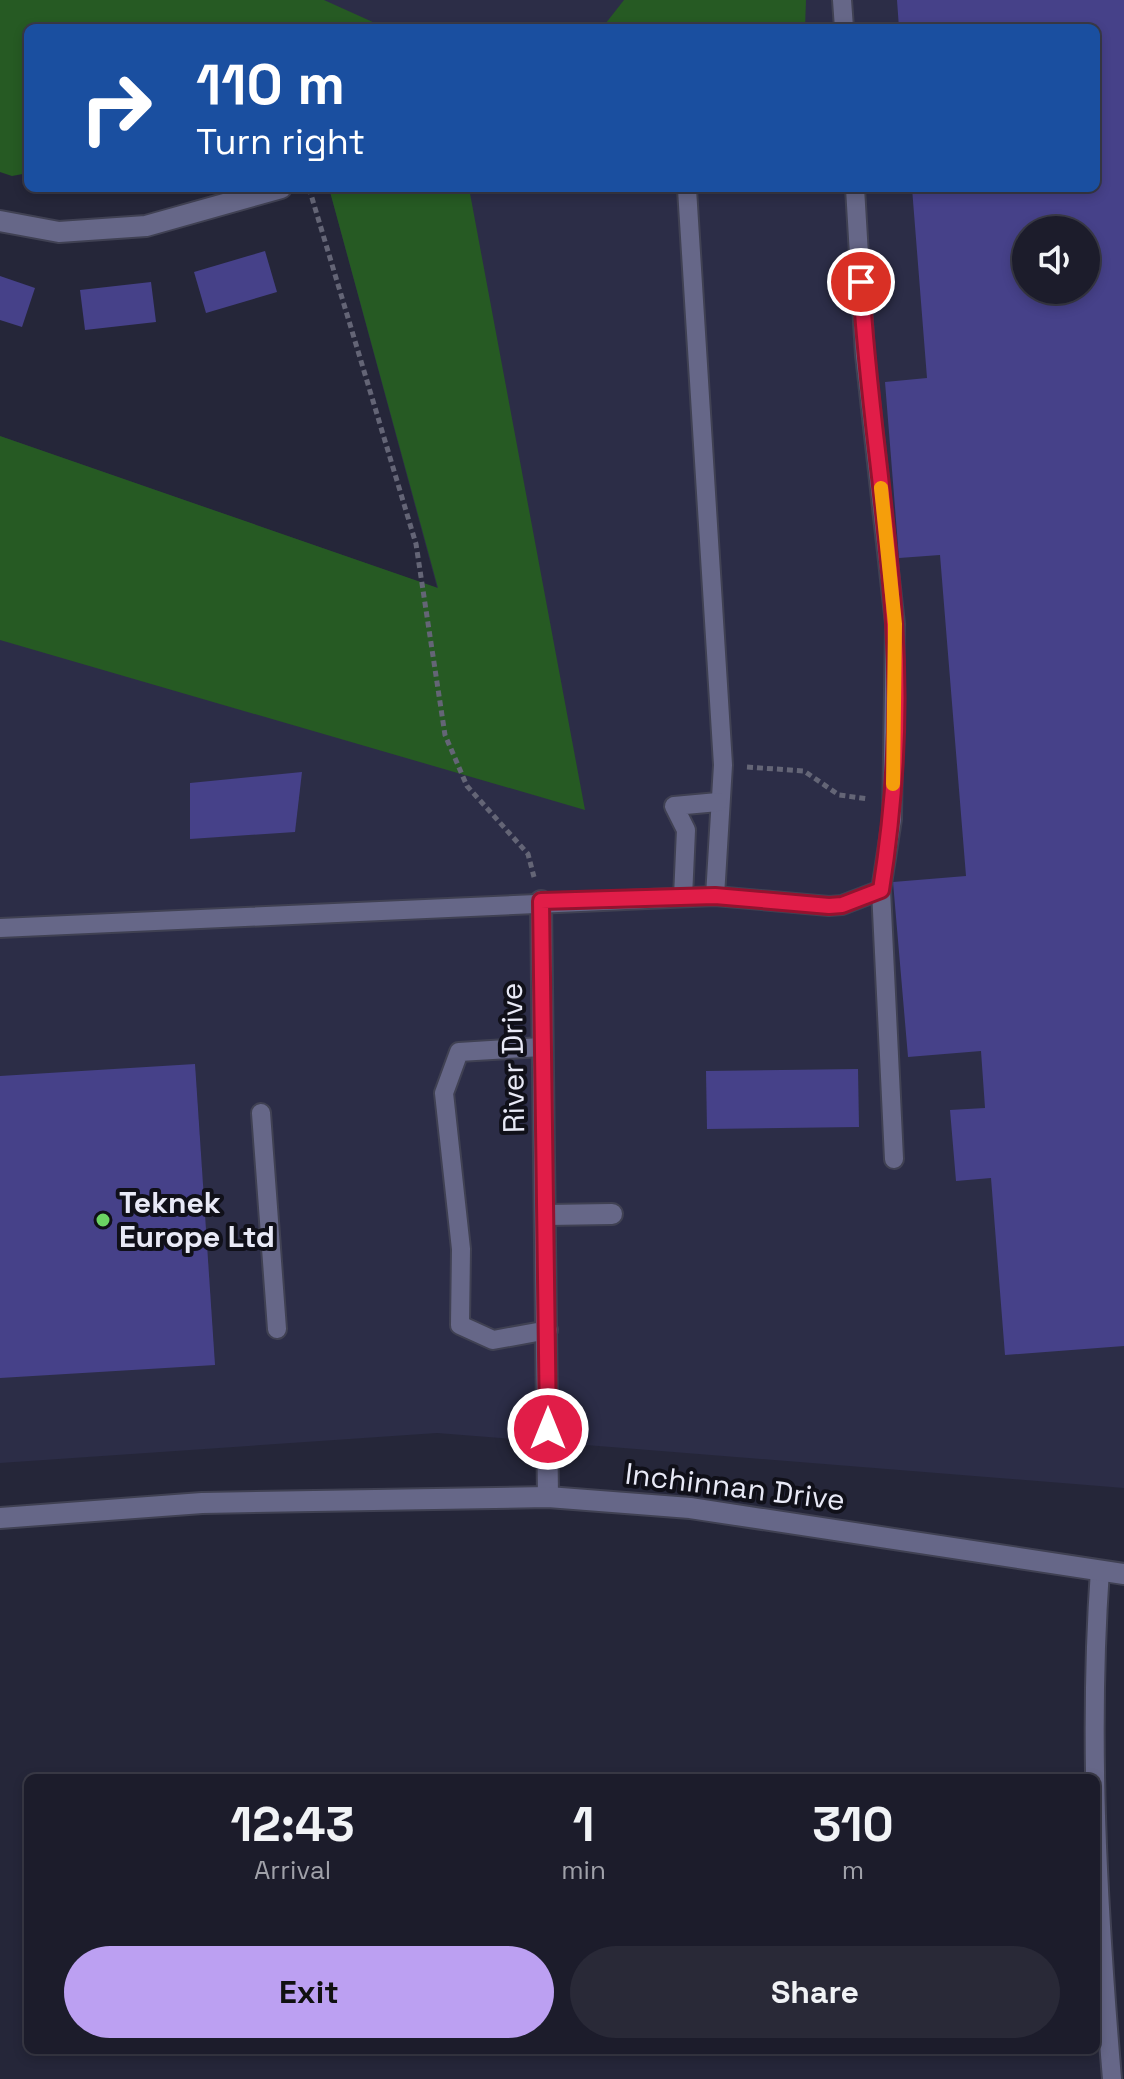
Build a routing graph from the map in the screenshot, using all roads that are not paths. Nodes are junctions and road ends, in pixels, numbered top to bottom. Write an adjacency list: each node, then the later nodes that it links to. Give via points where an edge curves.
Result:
1 (842, 0): 2 (lane)
2 (844, 24)
3 (267, 192): 6 (street, via 146,226 59,232)
4 (687, 192): 7 (lane, via 723,765)
5 (855, 192): 8 (lane, via 865,355 895,624 892,819)
6 (0, 221)
7 (718, 802): 9 (lane); 10 (lane, via 674,806 686,830)
8 (881, 890): 9 (lane, via 829,906); 15 (lane)
9 (715, 896): 10 (lane)
10 (683, 897): 11 (lane)
11 (541, 901): 12 (lane); 13 (street, River Drive)
12 (0, 928)
13 (541, 1047): 17 (street, River Drive); 19 (lane, via 459,1052 444,1093 461,1249 460,1325 493,1340)
14 (261, 1113): 18 (lane)
15 (894, 1159)
16 (612, 1214): 17 (street)
17 (547, 1215): 19 (street, River Drive)
18 (277, 1329)
19 (548, 1330): 20 (street, River Drive)
20 (548, 1497): 21 (street, Inchinnan Drive, via 202,1503); 22 (street, Inchinnan Drive, via 690,1508)
21 (0, 1518)
22 (1100, 1570): 23 (street, Inchinnan Drive); 24 (lane)
23 (1124, 1574)
24 (1097, 1774)
25 (1100, 1850): 26 (lane)
26 (1112, 2079)

